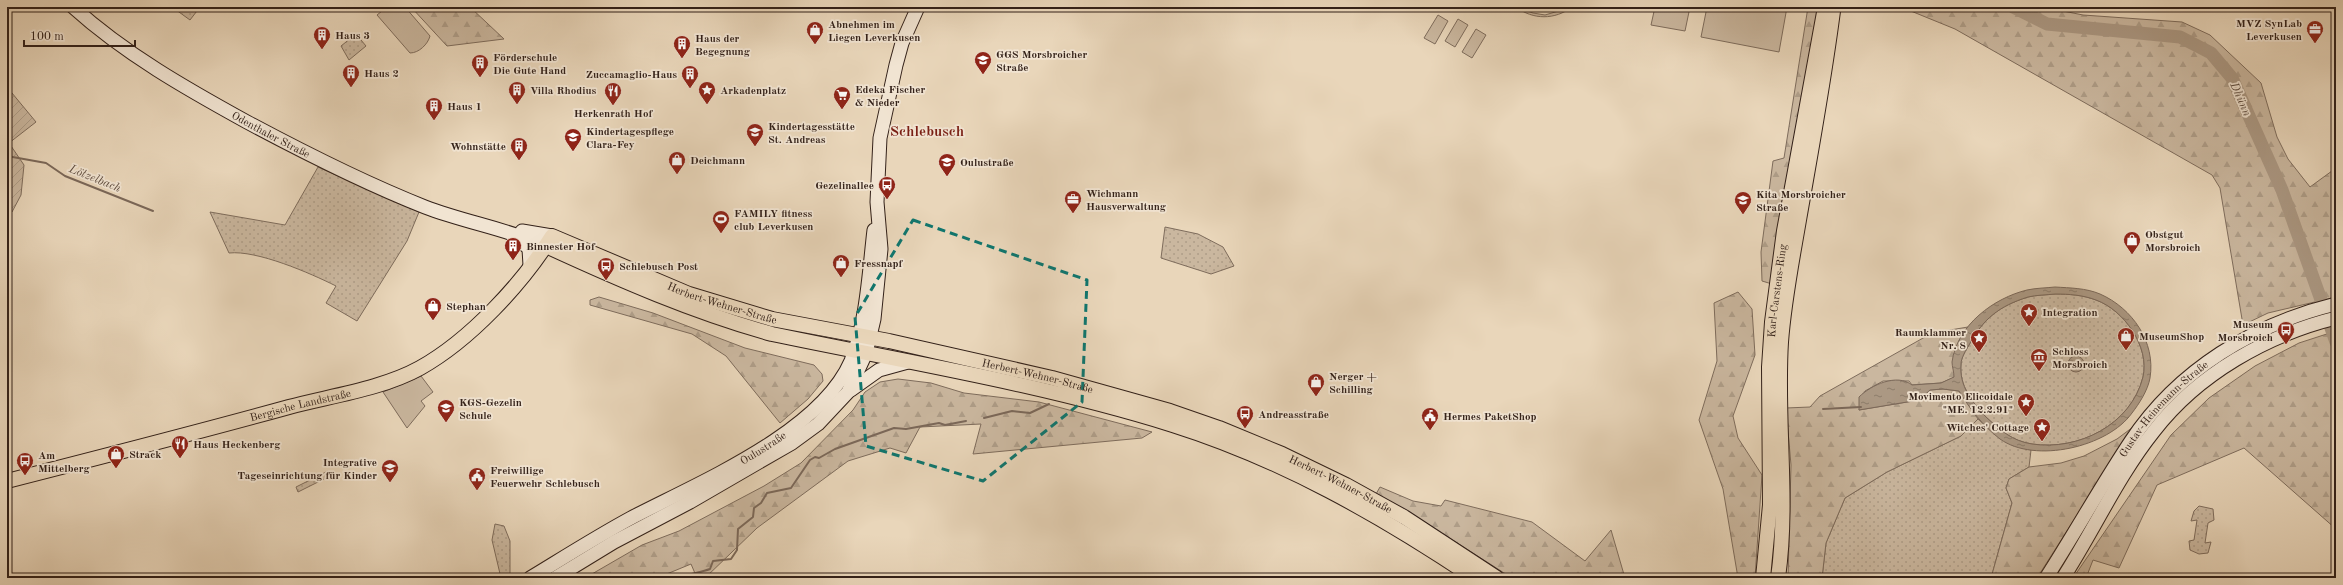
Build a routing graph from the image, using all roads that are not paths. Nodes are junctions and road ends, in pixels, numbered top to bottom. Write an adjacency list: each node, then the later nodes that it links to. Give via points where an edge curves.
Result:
1 (73, 7): 5 (main road, Odenthaler Straße, via 167,76 266,132 412,202)
2 (918, 7): 12 (main road, Oulustraße, via 902,43 880,138 877,221 874,228)
3 (1825, 7): 21 (main road, Karl-Carstens-Ring, via 1784,231 1772,322 1769,367 1770,505)
4 (1834, 7): 22 (main road, Karl-Carstens-Ring, via 1789,277 1781,342 1783,487)
5 (486, 224): 6 (main road, Odenthaler Straße); 7 (main road, Odenthaler Straße)
6 (513, 234): 7 (main road, Odenthaler Straße); 9 (main road, via 529,249)
7 (549, 241): 8 (main road, Herbert-Wehner-Straße); 9 (main road, Bergische Landstraße); 12 (main road, Herbert-Wehner-Straße, via 689,294 772,319)
8 (570, 258): 9 (main road, via 556,256); 13 (main road, Herbert-Wehner-Straße, via 685,307 772,334)
9 (530, 265): 16 (main road, Bergische Landstraße, via 489,314 454,346 406,375)
10 (2336, 304): 23 (main road, Gustav-Heinemann-Straße, via 2295,316 2246,337 2175,389 2132,440)
11 (2336, 318): 24 (main road, Gustav-Heinemann-Straße, via 2278,337 2230,363 2178,404 2153,431)
12 (865, 336): 13 (main road, Oulustraße); 20 (main road, Herbert-Wehner-Straße, via 1052,378 1170,411 1219,428 1277,451 1346,484 1404,517)
13 (860, 352): 14 (main road, Herbert-Wehner-Straße); 15 (main road, Oulustraße); 17 (main road, Oulustraße, via 835,388 805,419 787,433 594,538)
14 (908, 362): 15 (main road, via 879,370); 19 (main road, Herbert-Wehner-Straße, via 1050,391 1166,423 1215,440 1310,480 1365,509)
15 (848, 392): 18 (main road, Oulustraße, via 822,420 792,443 614,542)
16 (7, 481)
17 (530, 578)
18 (556, 578)
19 (1474, 578)
20 (1497, 578)
21 (1763, 578)
22 (1778, 578)
23 (2046, 578)
24 (2063, 578)

